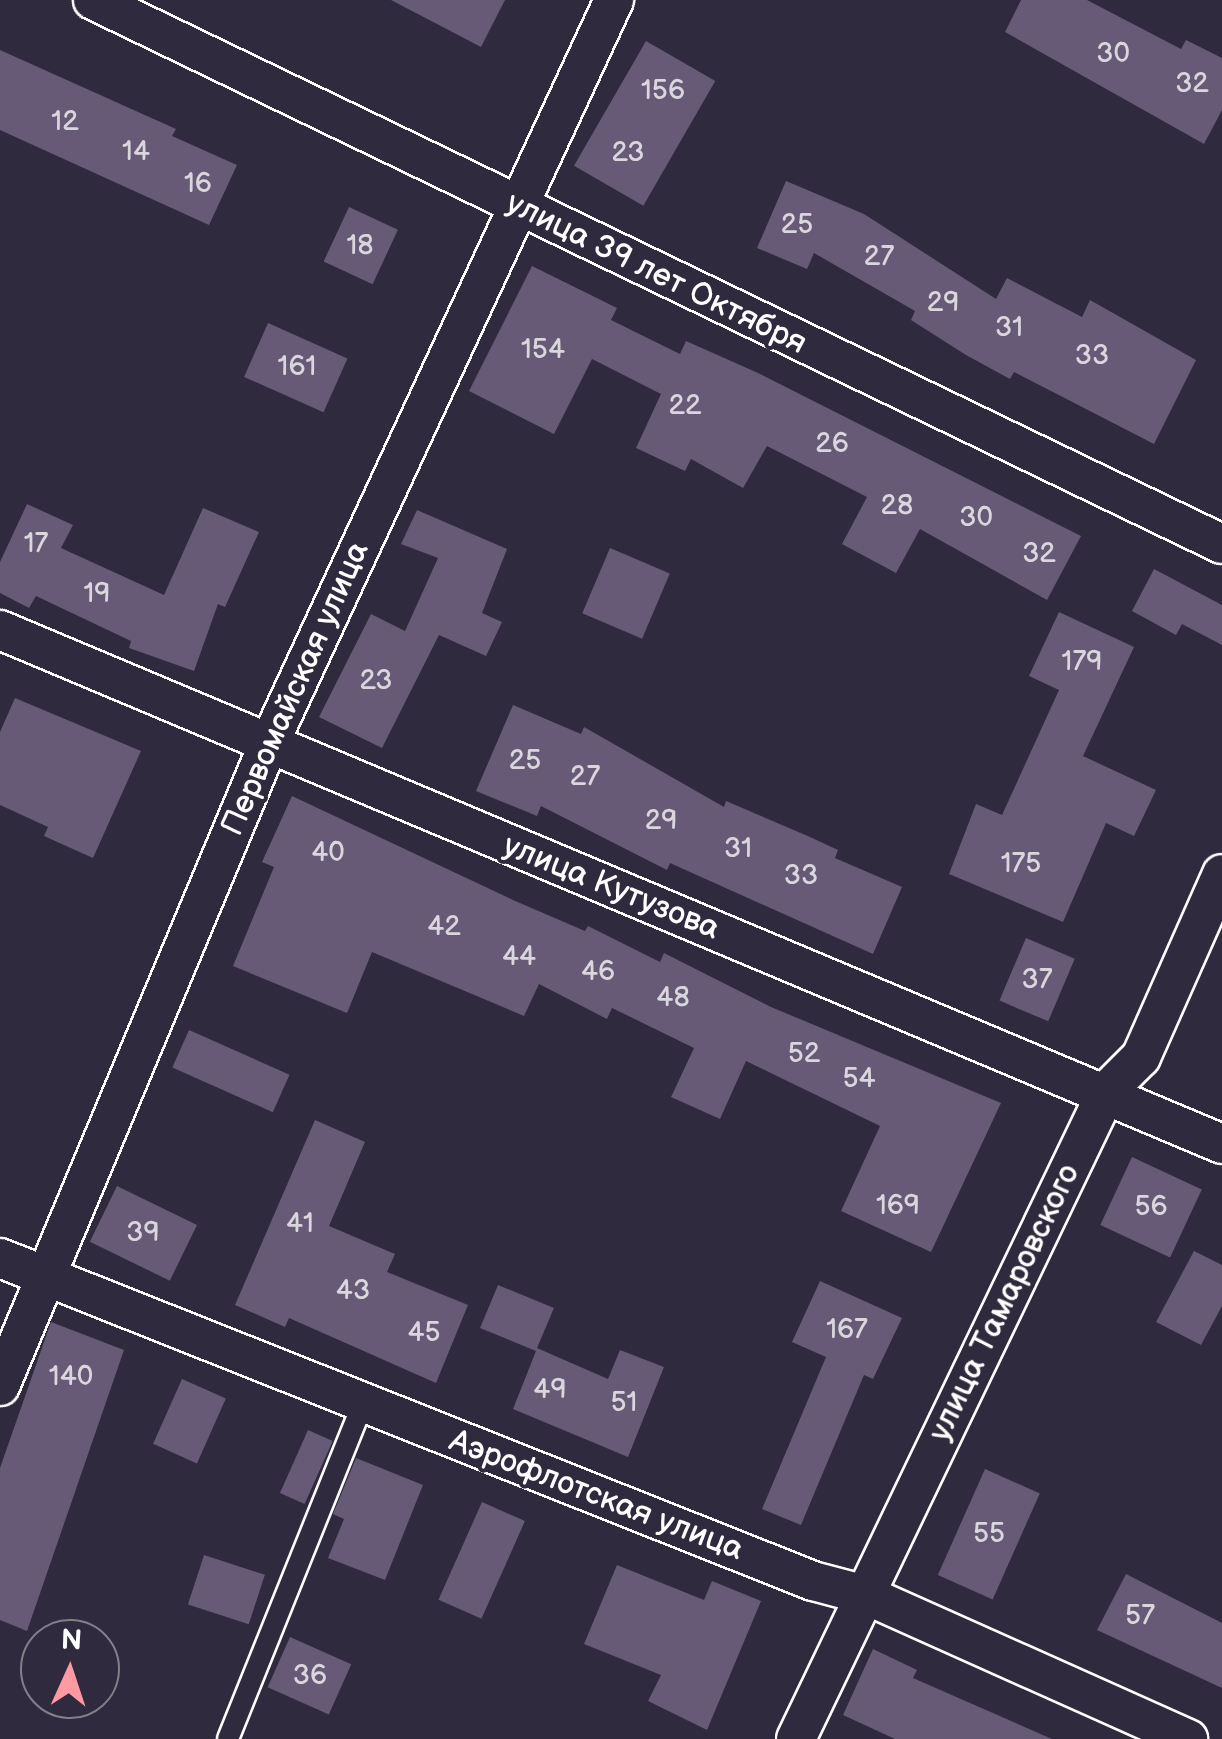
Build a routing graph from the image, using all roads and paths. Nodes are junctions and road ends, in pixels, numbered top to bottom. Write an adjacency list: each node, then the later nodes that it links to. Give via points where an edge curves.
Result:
1 (93, 0): 3 (street, улица 39 лет Октября)
2 (614, 0): 3 (street, Первомайская улица)
3 (517, 208): 4 (street, улица 39 лет Октября); 6 (street, Первомайская улица)
4 (1222, 544)
5 (0, 630): 6 (street, улица Кутузова)
6 (267, 748): 8 (street, улица Кутузова); 11 (street, Первомайская улица)
7 (1222, 874): 8 (street, улица Тамаровского, via 1141,1057)
8 (1107, 1092): 9 (street, улица Кутузова); 14 (street, улица Тамаровского)
9 (1222, 1144)
10 (0, 1258): 11 (street, Аэрофлотская улица)
11 (44, 1278): 12 (street, Первомайская улица); 13 (street, Аэрофлотская улица)
12 (0, 1386)
13 (363, 1404): 14 (street, Аэрофлотская улица); 15 (lane)
14 (866, 1595): 16 (street, улица Тамаровского); 17 (street, Аэрофлотская улица)
15 (228, 1739)
16 (796, 1739)
17 (1188, 1739)

